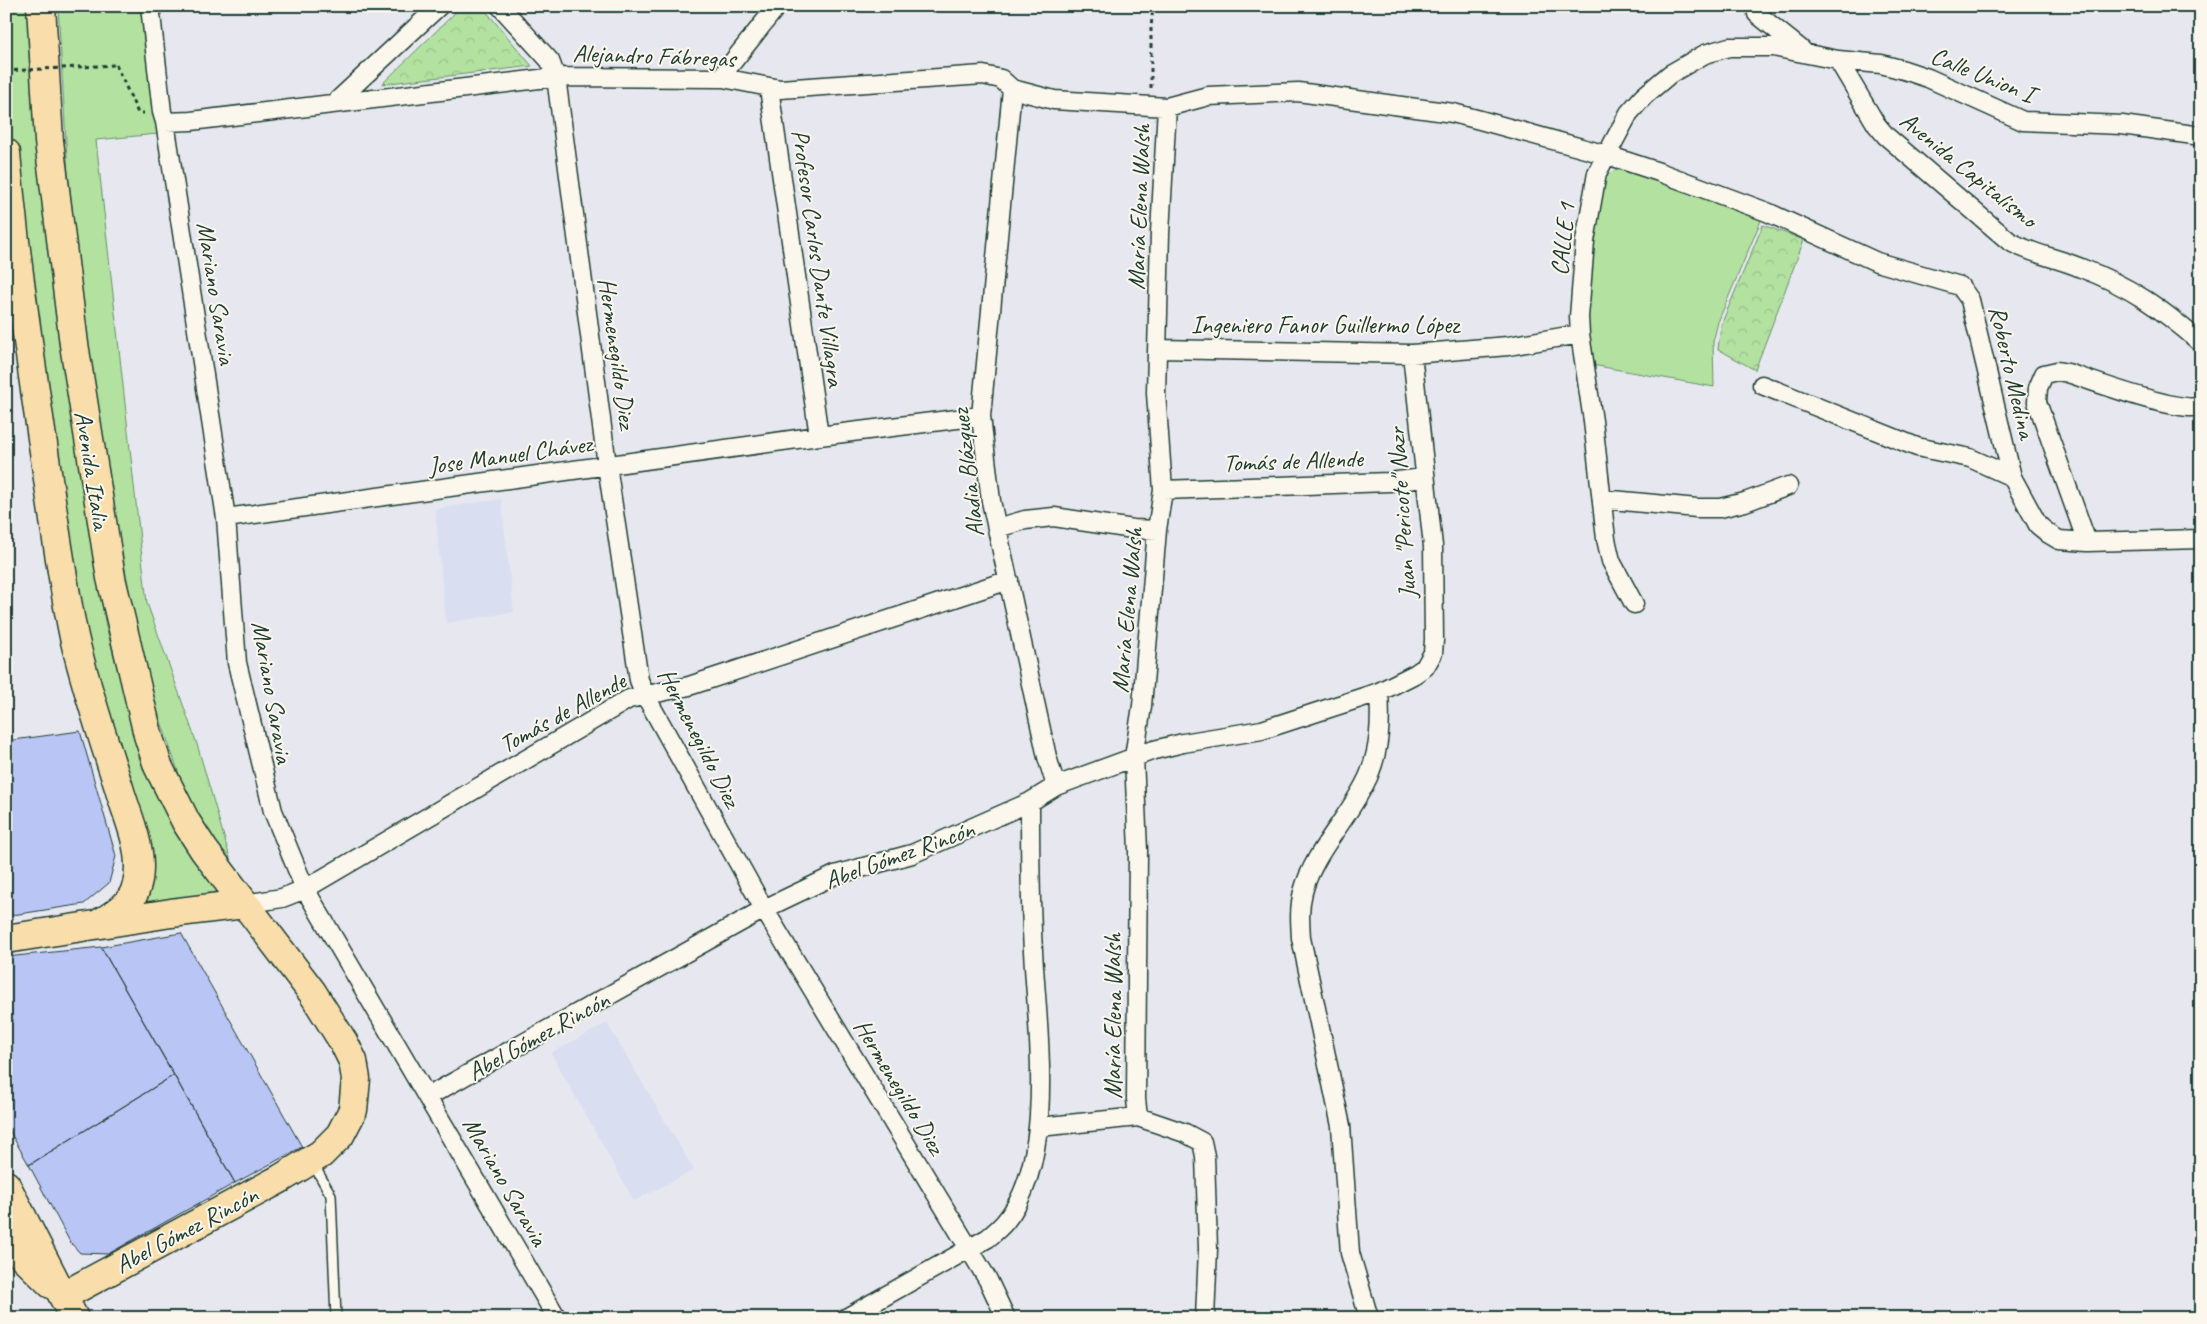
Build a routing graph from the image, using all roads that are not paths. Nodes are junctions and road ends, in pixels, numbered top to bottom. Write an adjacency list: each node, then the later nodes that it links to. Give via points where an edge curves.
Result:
1 (41, 6): 48 (main road, Avenida Italia, via 58,226 100,518 118,613 148,735 161,773 186,822)
2 (150, 6): 16 (street, Mariano Saravia)
3 (439, 6): 14 (street)
4 (500, 6): 10 (street, Hermenegildo Diez, via 550,61)
5 (777, 6): 11 (street)
6 (1754, 10): 7 (street, via 1760,23); 8 (street)
7 (1741, 46): 8 (street, CALLE 1); 19 (street, CALLE 1, via 1705,54 1670,74 1629,113)
8 (1807, 53): 9 (street, CALLE 1)
9 (1838, 60): 17 (street, Calle Union I, via 1904,70 2023,121 2122,125); 21 (street, Avenida Capitalismo, via 1886,136 2009,241 2020,248 2082,268 2140,295)
10 (556, 77): 11 (street, Alejandro Fábregas); 14 (street, Alejandro Fábregas); 28 (street, Hermenegildo Diez)
11 (723, 78): 12 (street, Alejandro Fábregas)
12 (769, 88): 13 (street, Alejandro Fábregas, via 983,75 1001,79); 27 (street, Profesor Carlos Dante Villagra)
13 (1012, 89): 15 (street, Alejandro Fábregas, via 1054,100); 26 (street, Aladia Blázquez)
14 (336, 102): 16 (street, Alejandro Fábregas, via 191,121)
15 (1159, 107): 19 (street, Roberto Medina, via 1208,96 1298,92 1453,113); 22 (street, María Elena Walsh)
16 (164, 117): 34 (street, Mariano Saravia)
17 (2201, 136)
18 (6, 153): 50 (main road, Avenida Italia, via 28,340 74,636 139,864 138,882 127,905)
19 (1607, 155): 20 (street, CALLE 1, via 1592,188 1585,241); 30 (street, Roberto Medina, via 1767,212 1877,262 1960,286 1970,300)
20 (1580, 334): 23 (street, Ingeniero Fanor Guillermo López, via 1508,346); 33 (street, CALLE 1)
21 (2201, 344)
22 (1158, 349): 23 (street, Ingeniero Fanor Guillermo López); 32 (street, María Elena Walsh, via 1156,393)
23 (1412, 354): 29 (street, Juan "Pericote" Nazr)
24 (1762, 385): 30 (street, via 1917,447 1970,458)
25 (2201, 406): 38 (street, via 2185,407 2138,397 2068,372 2044,374 2038,388 2038,402)
26 (980, 416): 27 (street, Jose Manuel Chávez); 35 (street, Aladia Blázquez)
27 (819, 436): 28 (street, Jose Manuel Chávez)
28 (607, 465): 34 (street, Jose Manuel Chávez); 43 (street, Hermenegildo Diez, via 639,680)
29 (1424, 478): 32 (street, Tomás de Allende); 41 (street, Juan "Pericote" Nazr, via 1433,546 1434,630 1432,653)
30 (2012, 478): 38 (street, Roberto Medina, via 2038,525 2048,534 2059,540)
31 (1788, 486): 33 (street, via 1720,508)
32 (1163, 490): 36 (street, María Elena Walsh)
33 (1602, 499): 40 (street, CALLE 1, via 1612,561)
34 (226, 518): 47 (street, Mariano Saravia, via 237,663 242,688 273,811)
35 (997, 528): 36 (street, via 1032,518 1054,517); 39 (street, Aladia Blázquez)
36 (1158, 530): 44 (street, María Elena Walsh, via 1142,706)
37 (2201, 539): 38 (street, Roberto Medina)
38 (2087, 542)
39 (1009, 580): 43 (street, Tomás de Allende, via 689,686); 45 (street, Aladia Blázquez)
40 (1634, 604)
41 (1425, 667): 42 (street, Abel Gómez Rincón)
42 (1379, 692): 44 (street, Abel Gómez Rincón, via 1271,728 1183,743); 66 (street, via 1380,732 1368,776 1310,872 1300,909 1301,938 1340,1126 1350,1253)
43 (645, 695): 47 (street, Tomás de Allende, via 629,699); 49 (street, Hermenegildo Diez)
44 (1134, 757): 45 (street, Abel Gómez Rincón); 54 (street, María Elena Walsh, via 1138,851)
45 (1056, 786): 46 (street, Abel Gómez Rincón)
46 (1030, 802): 49 (street, Abel Gómez Rincón, via 912,854 835,875); 55 (street)
47 (305, 889): 48 (street, Tomás de Allende, via 282,898); 53 (street, Mariano Saravia)
48 (244, 904): 50 (main road); 52 (main road, Avenida Italia, via 312,992 344,1043 352,1061)
49 (764, 909): 53 (street, Abel Gómez Rincón); 59 (street, Hermenegildo Diez)
50 (98, 924): 51 (main road)
51 (6, 939)
52 (355, 1089): 56 (main road, Abel Gómez Rincón, via 353,1110 340,1135)
53 (427, 1097): 62 (street, Mariano Saravia)
54 (1138, 1117): 55 (street); 65 (street, via 1186,1132 1202,1142 1208,1229)
55 (1039, 1127): 59 (street, via 1021,1195 1005,1222)
56 (310, 1160): 60 (main road, Abel Gómez Rincón); 61 (lane, via 331,1195)
57 (6, 1185): 60 (main road)
58 (6, 1240): 60 (main road)
59 (970, 1249): 63 (street); 64 (street, Hermenegildo Diez)
60 (68, 1307)
61 (336, 1318)
62 (557, 1318)
63 (846, 1318)
64 (1006, 1318)
65 (1205, 1318)
66 (1369, 1318)

